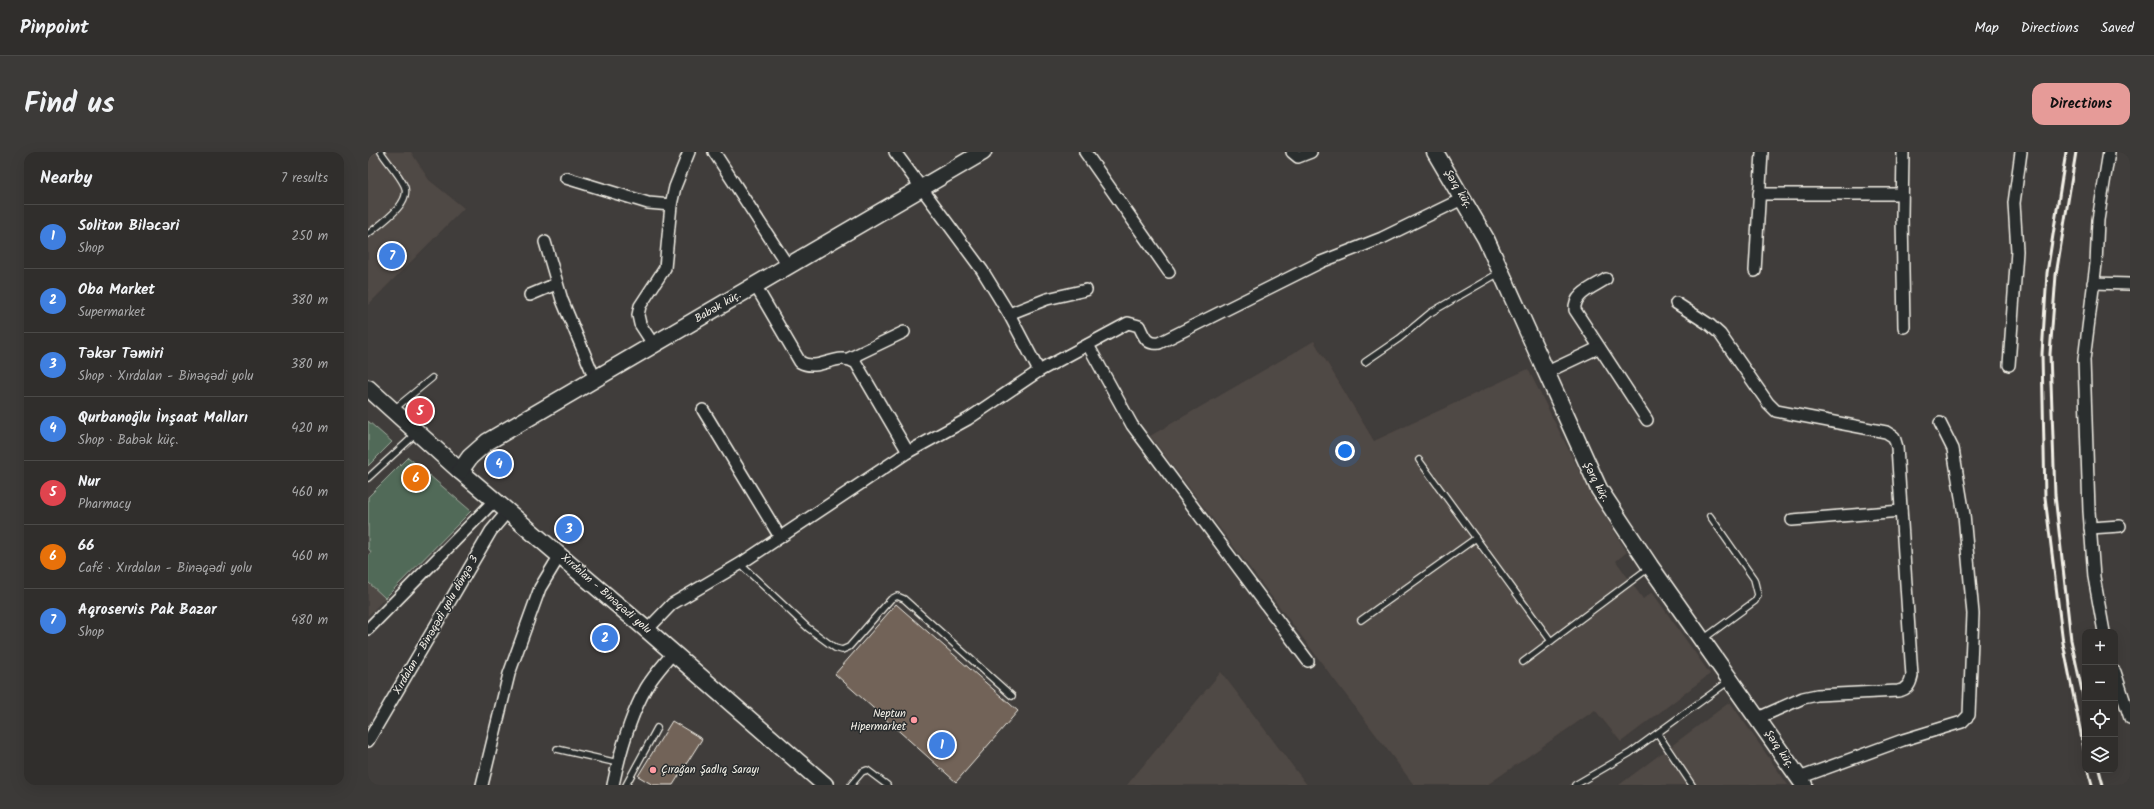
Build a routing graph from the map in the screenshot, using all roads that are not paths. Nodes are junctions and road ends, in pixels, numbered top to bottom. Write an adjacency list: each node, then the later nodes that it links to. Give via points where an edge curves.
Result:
1 (381, 152): 20 (lane, via 405,186 405,196 401,205)
2 (689, 152): 19 (street, via 675,187)
3 (714, 152): 22 (street)
4 (895, 152): 15 (street)
5 (983, 152): 15 (main road, Babək küç.)
6 (1085, 152): 23 (street)
7 (1292, 152): 8 (street, via 1298,157)
8 (1311, 152)
9 (1436, 152): 18 (main road, Şərq küç.)
10 (1762, 152): 16 (street)
11 (1903, 152): 17 (street)
12 (2022, 152): 42 (street, via 2014,204 2017,251)
13 (2110, 152): 27 (street, via 2102,189)
14 (566, 178): 19 (street, via 648,203)
15 (923, 188): 22 (main road, Babək küç.); 34 (street, via 982,270)
16 (1759, 194): 17 (street); 25 (street)
17 (1902, 194): 35 (street)
18 (1464, 198): 24 (main road, Şərq küç.); 38 (street, via 1382,238 1321,262 1159,343 1147,342 1138,326 1128,323)
19 (671, 205): 37 (street, via 664,268 640,306 638,315 640,324)
20 (368, 234)
21 (546, 242): 28 (street)
22 (788, 266): 30 (main road, Babək küç.)
23 (1169, 272)
24 (1501, 272): 41 (lane, via 1430,313); 44 (main road, Şərq küç.)
25 (1755, 272)
26 (1606, 279): 39 (street, via 1577,297 1574,303 1574,310)
27 (2093, 283): 29 (street); 63 (street, via 2084,360)
28 (556, 284): 32 (street); 46 (street)
29 (2130, 284)
30 (755, 285): 37 (main road, Babək küç.); 40 (street, via 800,362 814,366)
31 (1086, 290): 34 (street, via 1047,299)
32 (530, 295)
33 (1676, 303): 59 (street, via 1720,334 1776,411 1886,432 1894,437 1897,447)
34 (1009, 314): 43 (street)
35 (1904, 327)
36 (904, 332): 40 (street)
37 (653, 344): 46 (main road, Babək küç.)
38 (1088, 345): 43 (street); 76 (street, via 1132,425)
39 (1598, 348): 44 (street); 50 (street)
40 (850, 358): 53 (street, via 856,363)
41 (1365, 362)
42 (2009, 365)
43 (1039, 371): 53 (street, via 968,419)
44 (1545, 373): 68 (main road, Şərq küç., via 1599,489)
45 (432, 378): 49 (lane)
46 (595, 378): 55 (main road, Babək küç., via 487,442 470,457)
47 (368, 388): 49 (main road, Xırdalan - Binəqədi yolu)
48 (703, 410): 64 (street)
49 (393, 411): 52 (main road, Xırdalan - Binəqədi yolu)
50 (1647, 420)
51 (1940, 423): 89 (street, via 1953,449 1964,515 1973,614 1969,715 1962,722 1903,740)
52 (417, 433): 55 (main road, Xırdalan - Binəqədi yolu); 56 (lane)
53 (908, 452): 64 (street)
54 (1419, 460): 65 (lane)
55 (460, 471): 57 (main road, Xırdalan - Binəqədi yolu)
56 (368, 478)
57 (495, 500): 58 (main road, Xırdalan - Binəqədi yolu); 70 (street)
58 (508, 511): 66 (main road, Xırdalan - Binəqədi yolu); 85 (street, Xırdalan - Binəqədi yolu döngə 3, via 491,531)
59 (1901, 511): 61 (street); 81 (street, via 1912,676 1910,685 1905,690 1898,691 1802,698)
60 (1710, 516): 73 (lane, via 1754,579 1758,595 1755,601)
61 (1792, 520)
62 (2120, 526): 63 (street)
63 (2090, 528): 71 (street, via 2094,577)
64 (780, 537): 67 (street)
65 (1476, 538): 69 (lane); 74 (lane)
66 (560, 555): 72 (main road, Xırdalan - Binəqədi yolu); 90 (street, via 540,588 508,674)
67 (740, 564): 72 (street, via 672,604); 80 (lane, via 808,628 835,648 842,650 849,647 891,599 897,596 904,599)
68 (1650, 566): 73 (main road, Şərq küç.); 74 (lane)
69 (1361, 620)
70 (368, 629)
71 (2103, 629)
72 (647, 630): 75 (main road, Xırdalan - Binəqədi yolu)
73 (1702, 640): 78 (main road, Şərq küç.)
74 (1551, 641): 77 (lane)
75 (673, 653): 87 (street, via 647,687 638,705); 92 (main road, Xırdalan - Binəqədi yolu)
76 (1308, 661)
77 (1523, 662)
78 (1730, 680): 81 (main road, Şərq küç.); 84 (lane)
79 (2118, 681): 82 (street)
80 (1012, 696)
81 (1758, 718): 89 (main road, Şərq küç.)
82 (2130, 718)
83 (657, 728): 91 (lane)
84 (1658, 734): 95 (lane); 96 (lane)
85 (368, 741)
86 (557, 749): 87 (lane)
87 (618, 763): 88 (street)
88 (614, 782): 91 (lane)
89 (1801, 782)
90 (482, 785)
91 (626, 785)
92 (825, 785)
93 (851, 785): 94 (lane, via 867,770)
94 (887, 785)
95 (1575, 785)
96 (1692, 785)

